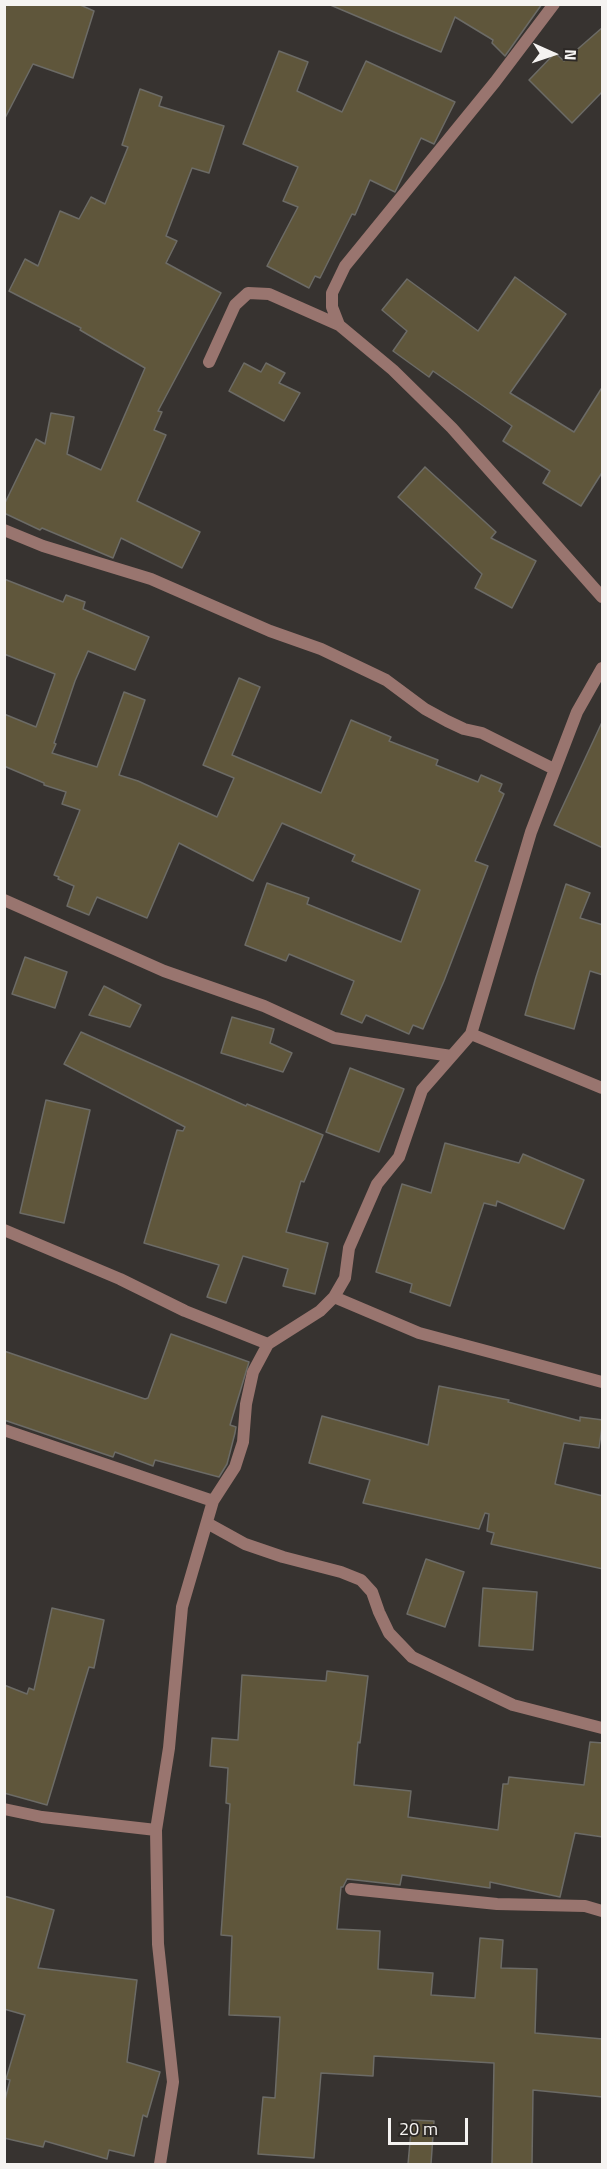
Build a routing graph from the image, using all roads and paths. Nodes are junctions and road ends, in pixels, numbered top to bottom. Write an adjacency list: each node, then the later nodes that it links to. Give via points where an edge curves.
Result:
1 (554, 4): 2 (street, via 345,266 333,293 332,308)
2 (339, 324): 3 (street, via 269,294 248,293 235,305); 5 (street, via 452,428)
3 (209, 362)
4 (4, 530): 7 (street, via 151,579 270,631 321,648 386,680 447,721 482,733)
5 (603, 597)
6 (603, 668): 7 (street, via 577,712)
7 (554, 769): 9 (street, via 527,843)
8 (4, 900): 10 (street, via 164,971 264,1006 334,1038)
9 (471, 1034): 10 (street); 11 (street)
10 (452, 1056): 13 (street, via 422,1090 399,1157 377,1184 349,1248 345,1278)
11 (603, 1088)
12 (4, 1230): 14 (street)
13 (334, 1297): 14 (street, via 320,1311); 15 (street, via 419,1333)
14 (268, 1344): 17 (street, via 253,1372 243,1442 235,1467)
15 (603, 1382)
16 (4, 1430): 17 (street)
17 (213, 1501): 18 (street)
18 (207, 1523): 19 (street, via 245,1544 361,1580 372,1592 390,1633 412,1658 513,1705); 21 (street, via 182,1607 169,1748)
19 (603, 1728)
20 (4, 1809): 21 (street)
21 (156, 1830): 24 (street, via 158,1944 173,2082)
22 (351, 1890): 23 (street, via 497,1904 585,1906)
23 (603, 1911)
24 (160, 2164)

